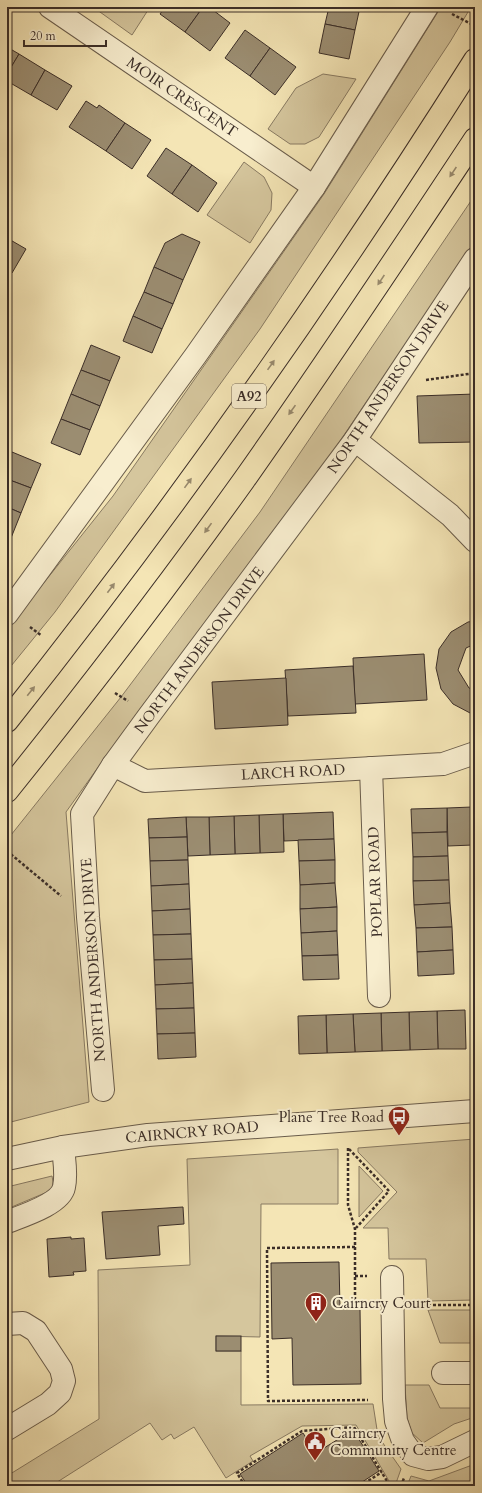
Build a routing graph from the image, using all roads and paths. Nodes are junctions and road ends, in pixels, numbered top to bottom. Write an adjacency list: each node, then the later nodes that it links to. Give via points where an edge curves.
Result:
1 (50, 7): 6 (street, MOIR CRESCENT)
2 (437, 9): 3 (path); 6 (street)
3 (475, 26)
4 (475, 60): 13 (main road, A92, one-way to 4, via 187,486 300,324)
5 (475, 140): 17 (main road, one-way to 17, via 243,481 97,678)
6 (314, 187): 12 (street, via 196,355)
7 (475, 259): 8 (street, NORTH ANDERSON DRIVE)
8 (400, 373): 9 (path, via 413,381); 10 (street, NORTH ANDERSON DRIVE)
9 (475, 373)
10 (355, 440): 11 (street, via 450,516); 15 (street, NORTH ANDERSON DRIVE)
11 (475, 540)
12 (7, 614)
13 (7, 721)
14 (475, 753): 16 (street, LARCH ROAD, via 443,764)
15 (113, 765): 16 (street, LARCH ROAD, via 145,781); 19 (street, NORTH ANDERSON DRIVE, via 82,814)
16 (371, 768): 20 (street, POPLAR ROAD)
17 (7, 791)
18 (7, 851): 19 (path)
19 (88, 917): 21 (street, NORTH ANDERSON DRIVE)
20 (380, 996)
21 (103, 1090)
22 (475, 1111): 23 (street, CAIRNCRY ROAD, via 156,1134)
23 (63, 1147): 24 (street, CAIRNCRY ROAD); 25 (street, via 66,1174 64,1189 53,1202)
24 (7, 1159)
25 (7, 1222)
26 (356, 1229): 26 (path, via 348,1204 348,1148 389,1191); 27 (path)
27 (356, 1247): 29 (path, via 356,1302); 35 (path, via 267,1248 268,1401)
28 (392, 1277): 37 (street, via 394,1399 396,1421 403,1441 413,1455 428,1460 442,1457)
29 (369, 1305)
30 (475, 1305): 31 (path)
31 (413, 1306)
32 (7, 1324): 36 (street, via 23,1324 36,1331 62,1369 64,1381 60,1393 48,1404)
33 (443, 1373): 34 (street)
34 (475, 1373)
35 (369, 1400)
36 (7, 1429)
37 (475, 1440)
38 (382, 1472): 39 (path, via 354,1427 302,1431 237,1473); 40 (path); 41 (path)
39 (246, 1486)
40 (360, 1486)
41 (390, 1486)

